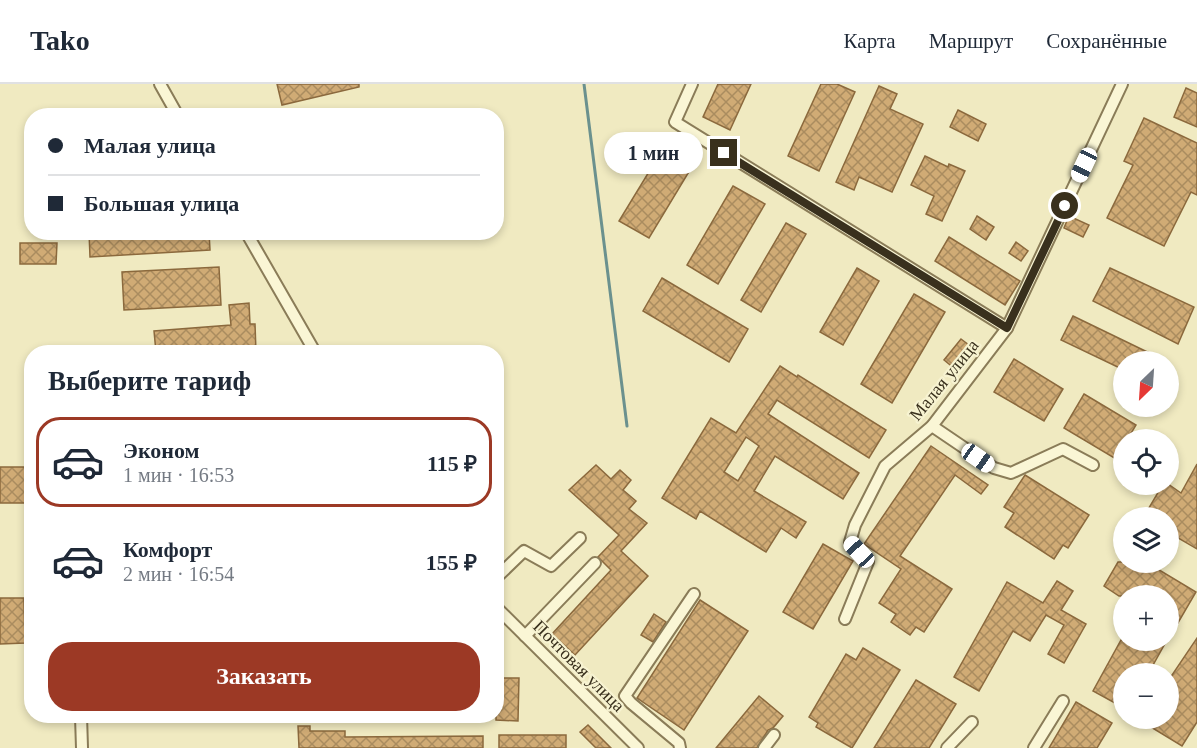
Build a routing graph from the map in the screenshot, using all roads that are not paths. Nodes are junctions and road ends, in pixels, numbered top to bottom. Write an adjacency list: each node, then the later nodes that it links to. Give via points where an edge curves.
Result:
1 (160, 84): 4 (street)
2 (692, 84): 6 (street, via 675,122)
3 (1122, 84): 6 (street, Малая улица)
4 (174, 108)
5 (251, 240): 7 (street)
6 (1007, 328): 8 (street, Малая улица)
7 (311, 345)
8 (932, 426): 9 (street, via 994,468 1011,473 1062,449); 15 (street, Малая улица, via 885,466 855,525 850,542 868,562)
9 (1093, 465)
10 (580, 538): 12 (street, via 551,566 524,551)
11 (595, 563): 16 (street)
12 (504, 570)
13 (694, 594): 23 (street, via 625,696)
14 (504, 615): 16 (street, Почтовая улица)
15 (845, 619)
16 (525, 636): 22 (street, Почтовая улица)
17 (1063, 701): 26 (street)
18 (972, 722): 25 (street)
19 (81, 723): 21 (street)
20 (774, 735): 24 (street)
21 (82, 748)
22 (638, 748)
23 (680, 748)
24 (764, 748)
25 (947, 748)
26 (1034, 748)

